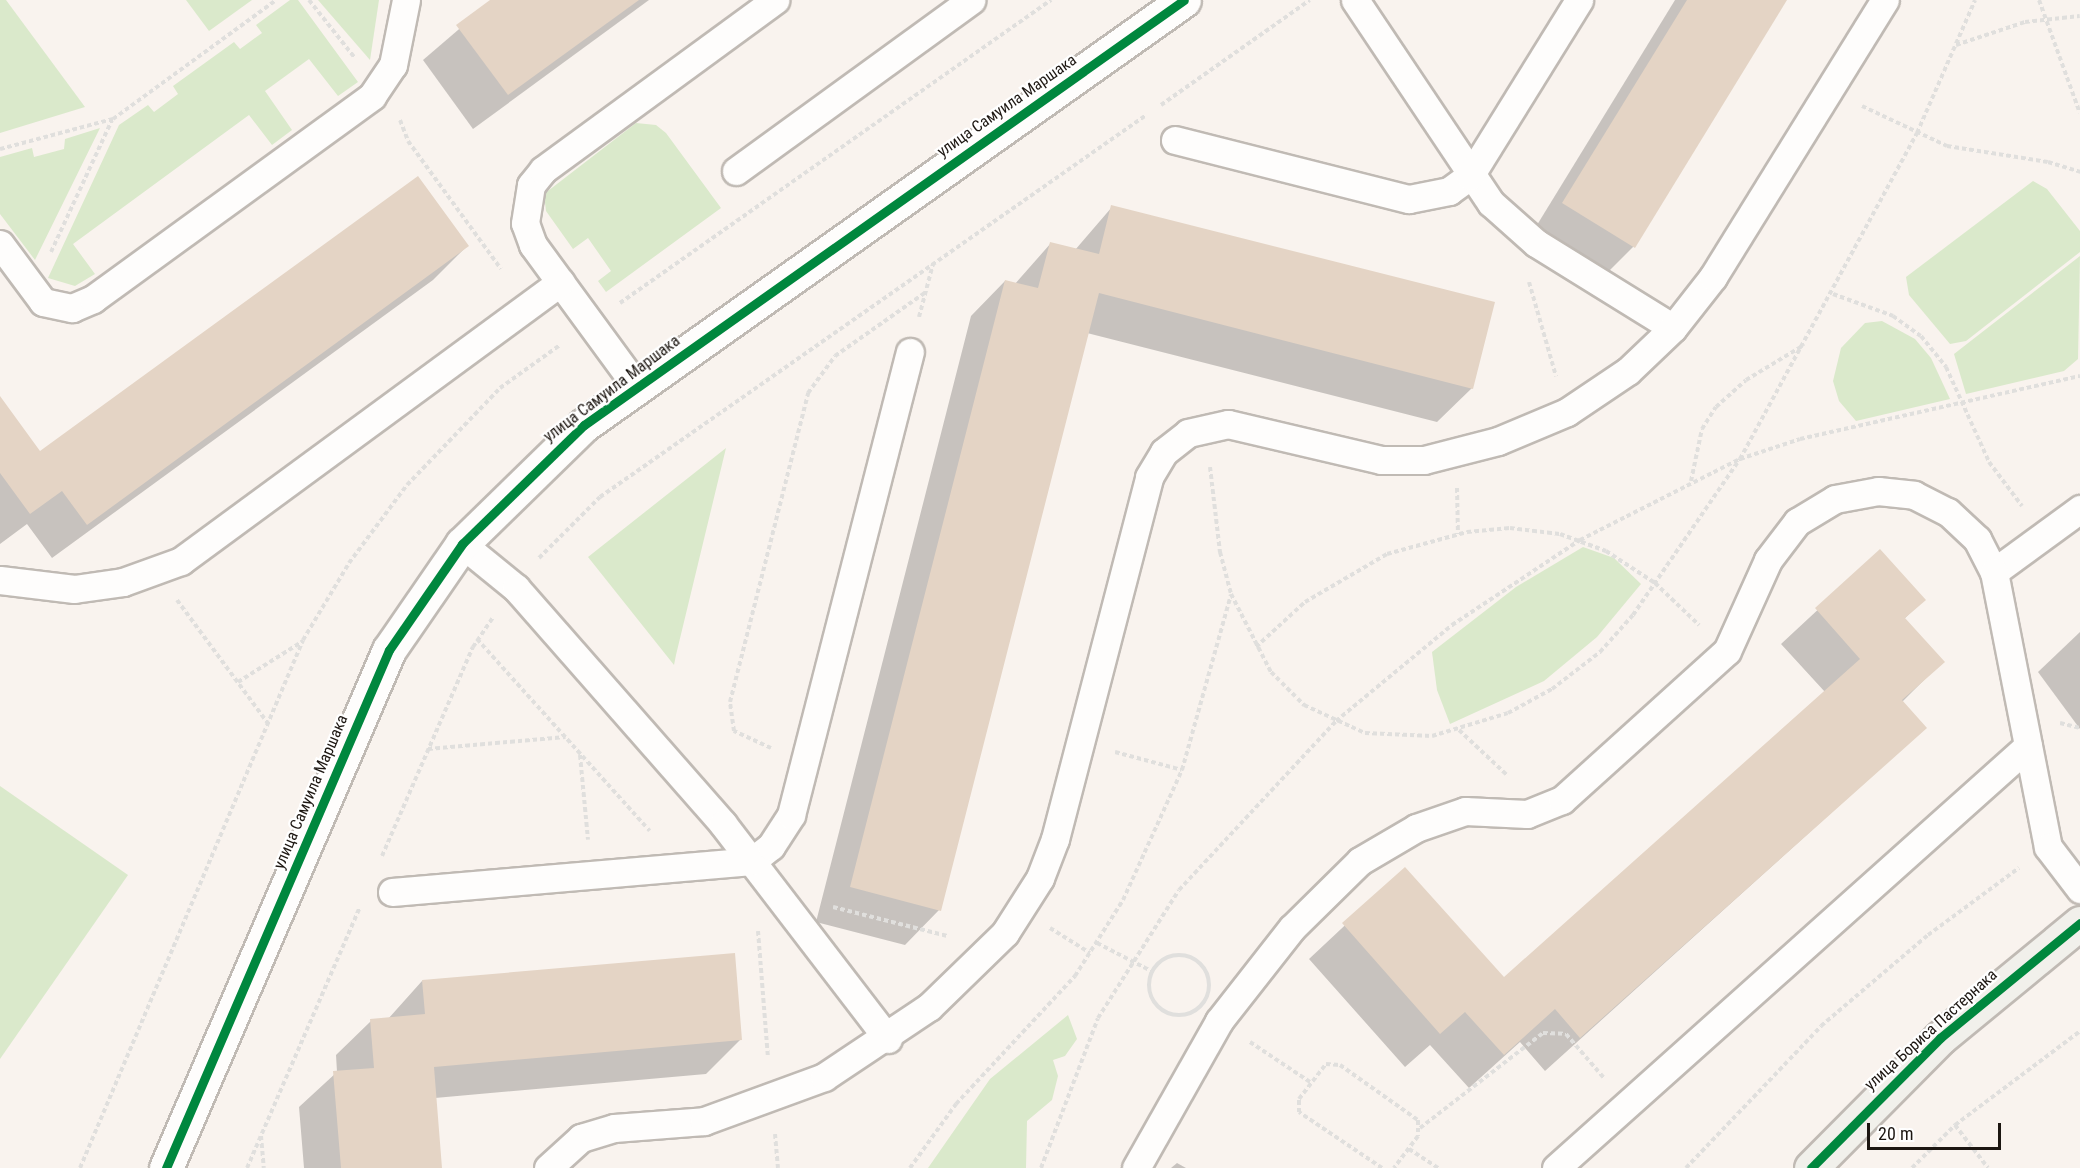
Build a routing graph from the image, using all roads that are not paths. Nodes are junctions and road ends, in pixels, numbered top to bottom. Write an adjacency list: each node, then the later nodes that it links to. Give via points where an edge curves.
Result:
1 (406, 0): 11 (lane, via 393,65 372,96 83,305 59,308 43,302)
2 (775, 0): 12 (lane, via 543,170 531,185 525,223)
3 (971, 0): 9 (lane)
4 (1184, 0): 15 (street, улица Самуила Маршака)
5 (1355, 0): 10 (lane)
6 (1579, 0): 10 (lane)
7 (1885, 0): 13 (lane, via 1713,277)
8 (1175, 140): 10 (lane, via 1409,199 1449,191)
9 (736, 171)
10 (1470, 176): 13 (lane, via 1512,224)
11 (0, 243)
12 (561, 282): 15 (lane); 19 (lane, via 181,561 157,571 74,589)
13 (1673, 328): 25 (lane, via 1628,371 1567,412 1456,454 1381,460 1228,424 1207,427 1164,452 1149,477 1055,838 1021,910 992,947)
14 (910, 352): 21 (lane, via 791,815 771,846)
15 (637, 387): 17 (street, улица Самуила Маршака, via 534,468)
16 (2080, 509): 18 (lane)
17 (462, 544): 21 (lane, via 516,588); 26 (street, улица Самуила Маршака, via 389,650)
18 (1994, 572): 20 (lane); 28 (lane, via 1977,539 1948,512 1914,495 1878,491 1835,499 1797,522 1768,560 1727,651 1562,800 1544,810 1465,811 1416,828 1360,861 1209,1015)
19 (0, 580)
20 (2028, 746): 22 (lane, via 2048,847); 29 (lane)
21 (752, 861): 23 (lane); 25 (lane)
22 (2080, 889)
23 (392, 892)
24 (2080, 923): 30 (street, улица Бориса Пастернака, via 1940,1038)
25 (888, 1039): 27 (lane, via 824,1077 772,1100 704,1121 614,1128 581,1138)
26 (166, 1168)
27 (548, 1168)
28 (1136, 1168)
29 (1556, 1168)
30 (1811, 1168)

